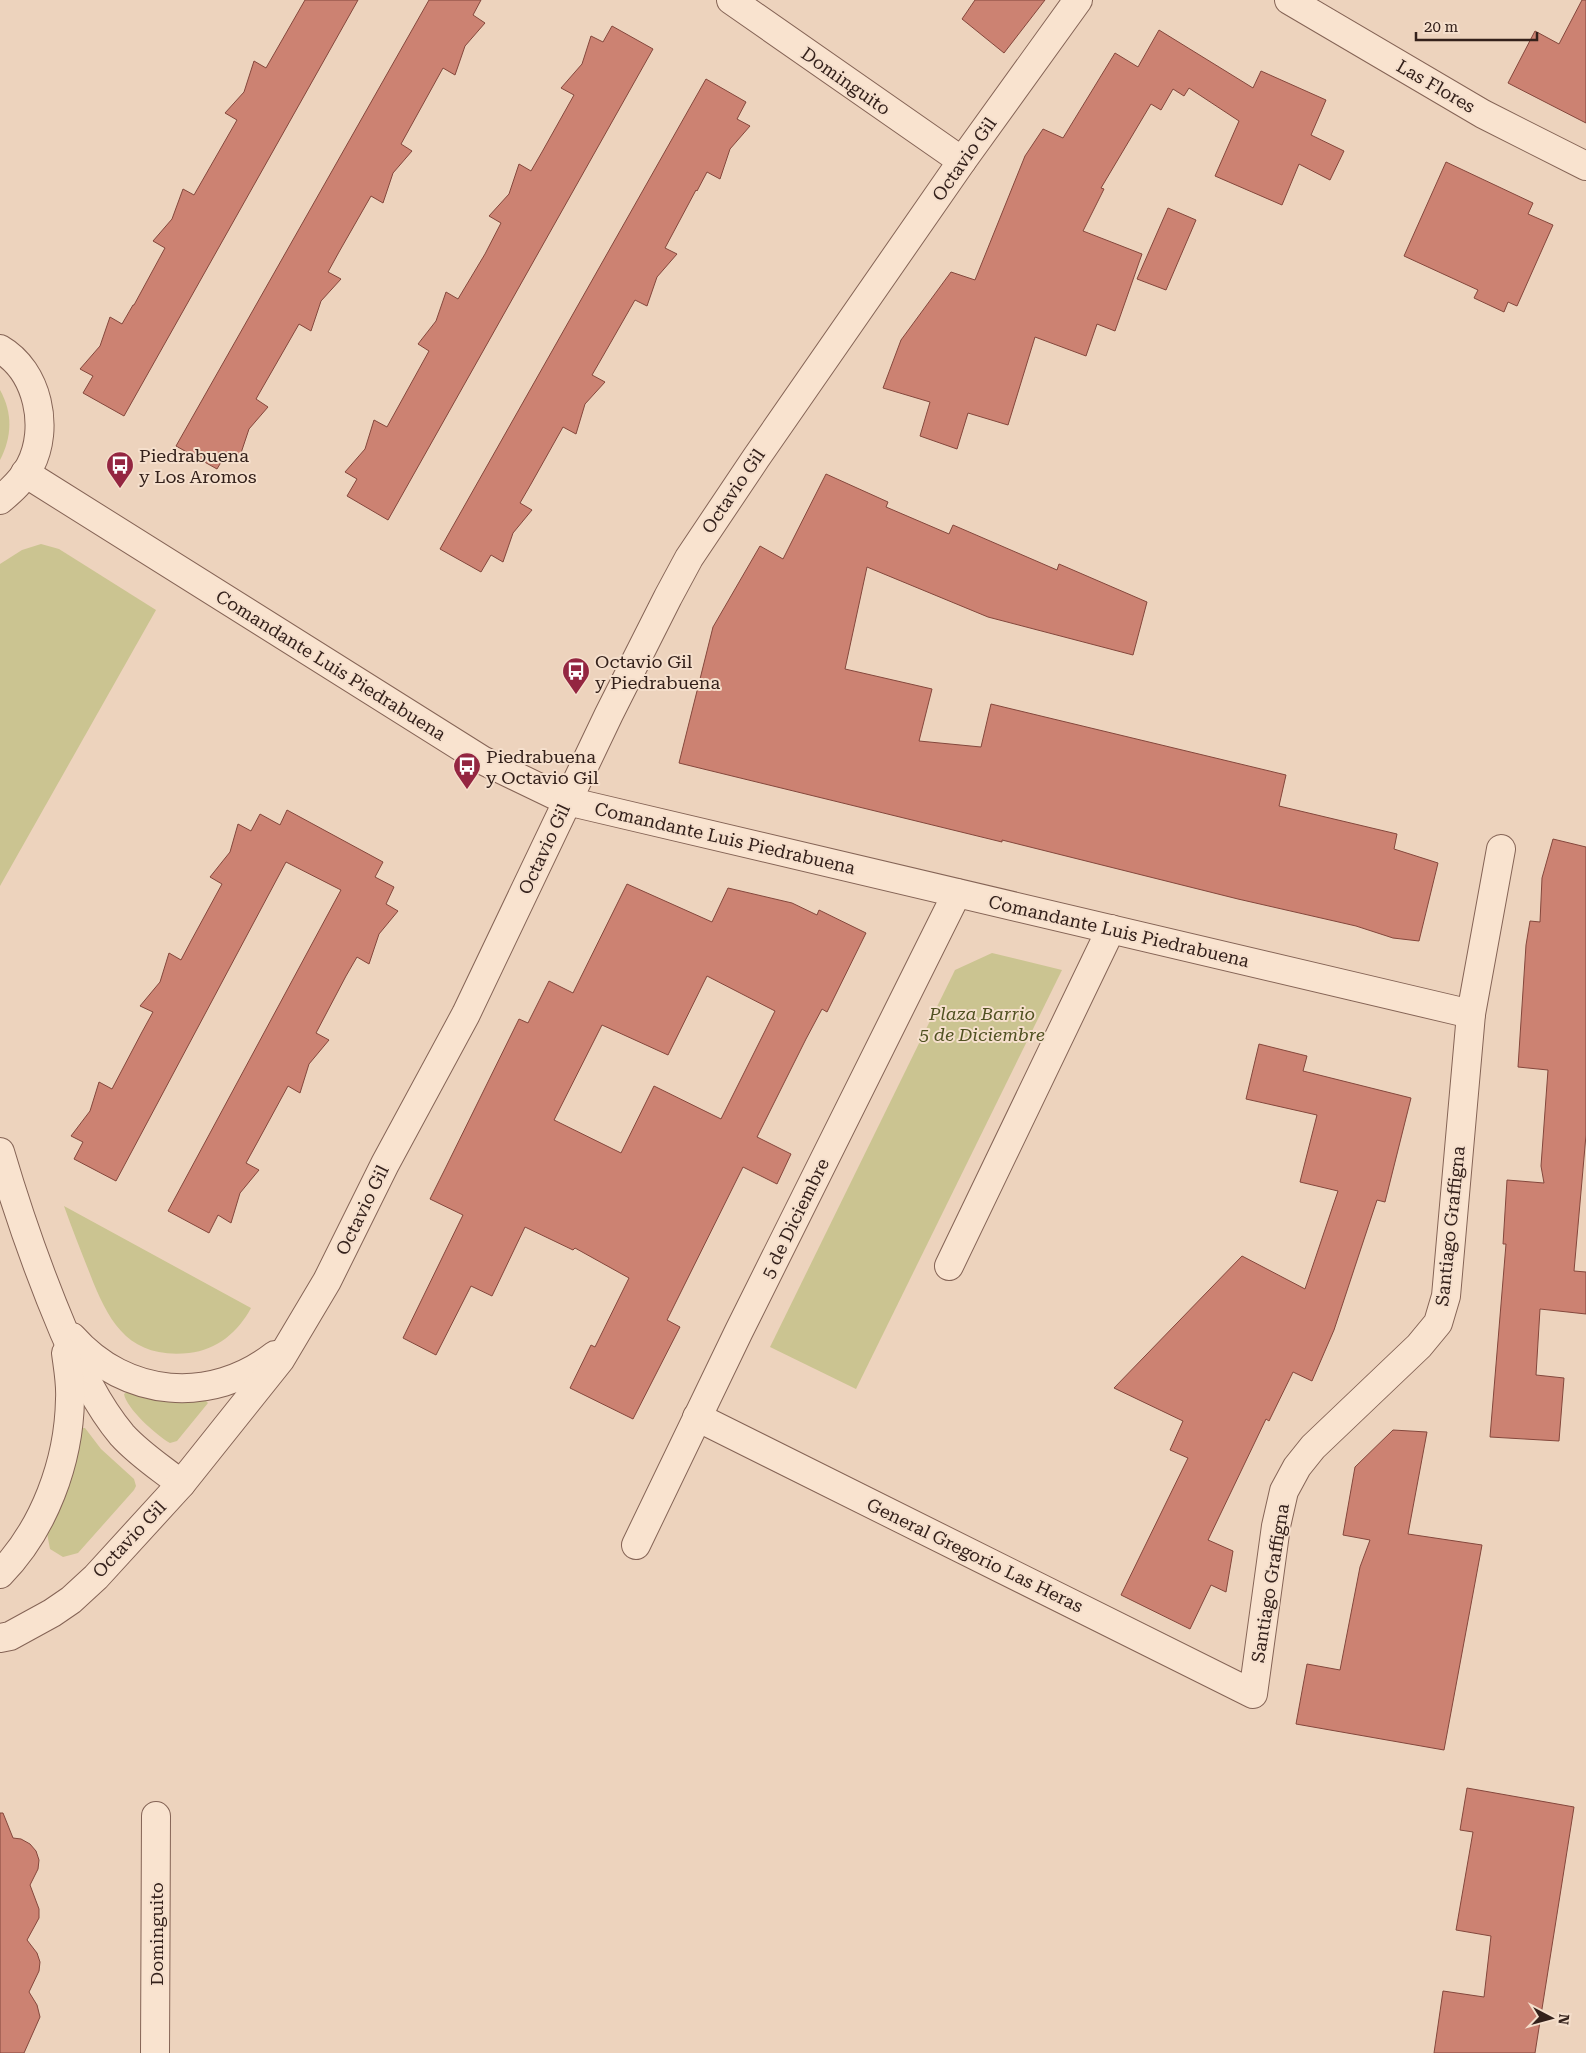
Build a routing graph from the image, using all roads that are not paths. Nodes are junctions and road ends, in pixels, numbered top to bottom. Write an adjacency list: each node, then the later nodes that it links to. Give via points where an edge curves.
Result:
1 (731, 0): 4 (street, Dominguito)
2 (1078, 0): 4 (street, Octavio Gil)
3 (1289, 0): 5 (street, Las Flores, via 1483,114)
4 (962, 161): 9 (street, Octavio Gil, via 689,558)
5 (1586, 166)
6 (0, 349): 7 (street, via 23,370 34,392 40,417 39,442)
7 (25, 473): 8 (street, via 17,486); 9 (street, Comandante Luis Piedrabuena, via 482,760)
8 (0, 500)
9 (567, 801): 11 (street, Comandante Luis Piedrabuena); 17 (street, Octavio Gil, via 466,1014)
10 (1501, 848): 13 (street, Santiago Graffigna)
11 (956, 893): 12 (street, Comandante Luis Piedrabuena); 18 (street, 5 de Diciembre)
12 (1111, 930): 13 (street, Comandante Luis Piedrabuena); 15 (street)
13 (1470, 1014): 23 (street, Santiago Graffigna, via 1446,1296 1438,1323 1419,1346 1313,1447 1284,1491 1276,1526)
14 (0, 1152): 16 (street, via 25,1234)
15 (949, 1266)
16 (60, 1322): 17 (street, via 90,1356 104,1366 138,1382 173,1388 204,1387 240,1377 278,1352); 19 (street, via 88,1384 109,1418 137,1450); 21 (street, via 70,1398 60,1465 38,1521)
17 (300, 1329): 19 (street, Octavio Gil, via 255,1392)
18 (697, 1417): 20 (street, 5 de Diciembre); 23 (street, General Gregorio Las Heras)
19 (181, 1484): 22 (street, Octavio Gil, via 71,1600 10,1636)
20 (636, 1544)
21 (0, 1574)
22 (0, 1638)
23 (1253, 1694)
24 (156, 1816): 25 (street, Dominguito)
25 (155, 2053)

